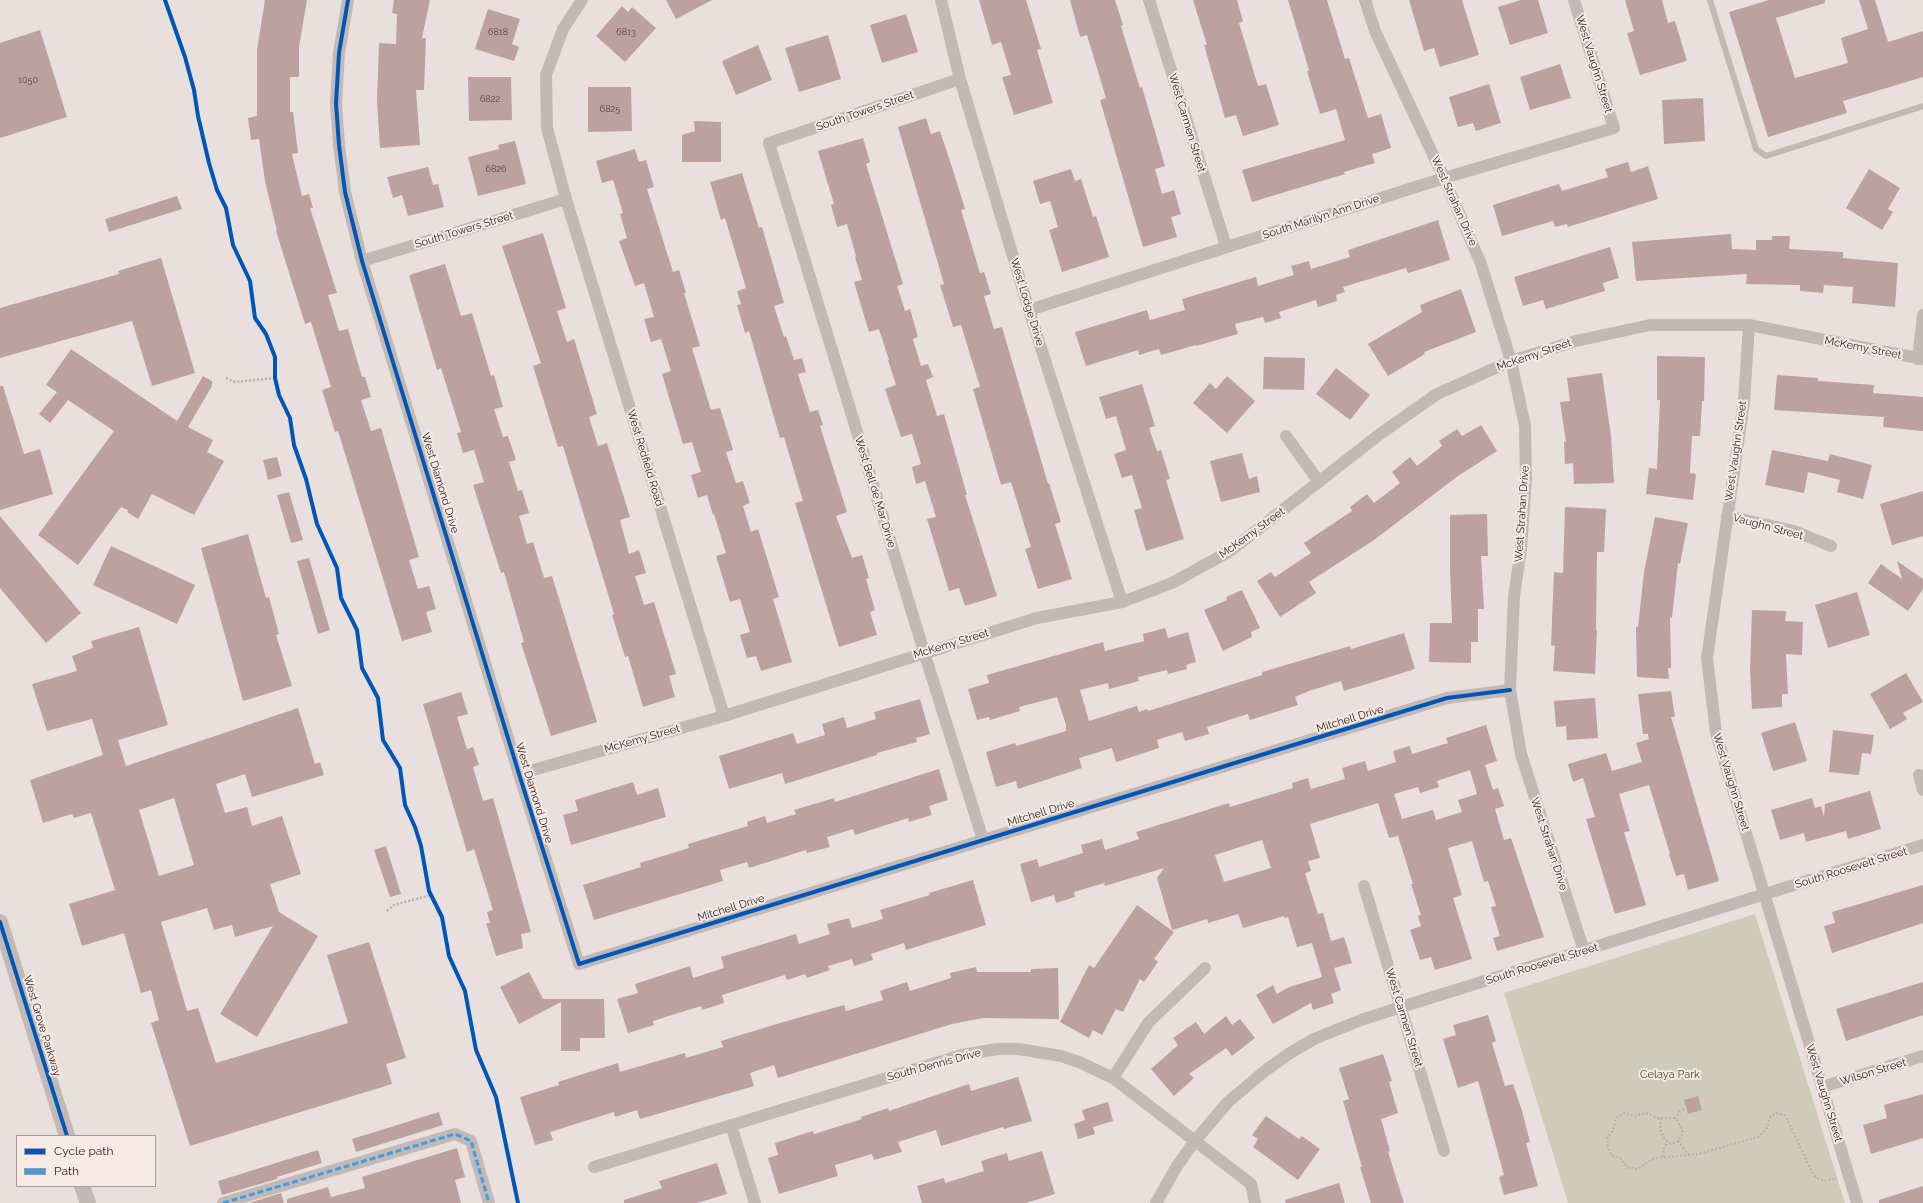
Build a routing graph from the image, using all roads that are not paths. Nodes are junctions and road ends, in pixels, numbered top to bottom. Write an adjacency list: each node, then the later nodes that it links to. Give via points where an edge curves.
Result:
1 (348, 0): 15 (street, West Diamond Drive, via 339,53 336,103 338,145 345,192)
2 (582, 0): 13 (street, West Redfield Road, via 563,29 546,75 546,128)
3 (941, 0): 8 (street, West Lodge Drive)
4 (1149, 0): 14 (street, West Carmen Street)
5 (1365, 0): 12 (street, West Strahan Drive, via 1378,38)
6 (1574, 0): 10 (street, West Vaughn Street)
7 (1710, 0): 9 (lane, via 1756,149 1766,156)
8 (960, 79): 11 (street, South Towers Street); 16 (street, West Lodge Drive)
9 (1923, 106)
10 (1614, 128): 12 (street, South Marilyn Ann Drive)
11 (770, 143): 26 (street, West Bell de Mar Drive)
12 (1444, 178): 14 (street, South Marilyn Ann Drive); 20 (street, West Strahan Drive, via 1481,264)
13 (566, 199): 15 (street, South Towers Street); 28 (street, West Redfield Road)
14 (1226, 246): 16 (street, South Marilyn Ann Drive)
15 (362, 261): 29 (street, West Diamond Drive)
16 (1029, 310): 25 (street, West Lodge Drive)
17 (1923, 315): 19 (street, McKemy Street)
18 (1749, 325): 19 (street, McKemy Street); 20 (street, McKemy Street, via 1650,325 1576,341); 23 (street, West Vaughn Street, via 1744,402)
19 (1920, 359)
20 (1511, 361): 22 (street, McKemy Street, via 1437,394 1380,434); 27 (street, West Strahan Drive, via 1524,426 1526,479 1521,548 1514,597)
21 (1286, 436): 22 (street)
22 (1319, 482): 25 (street, McKemy Street, via 1230,551 1172,583)
23 (1727, 516): 24 (street, Vaughn Street, via 1794,531); 35 (street, West Vaughn Street, via 1707,658 1716,733)
24 (1831, 546)
25 (1122, 602): 26 (street, McKemy Street, via 1037,618)
26 (924, 652): 28 (street, McKemy Street); 32 (street, West Bell de Mar Drive)
27 (1510, 690): 32 (street, Mitchell Drive, via 1447,698); 37 (street, West Strahan Drive, via 1521,754)
28 (724, 716): 29 (street, McKemy Street)
29 (519, 774): 38 (street, West Diamond Drive)
30 (1919, 775): 31 (street)
31 (1923, 790)
32 (983, 840): 38 (street, Mitchell Drive)
33 (1923, 845): 35 (street, South Roosevelt Street)
34 (1364, 886): 40 (street, West Carmen Street)
35 (1765, 895): 37 (street, South Roosevelt Street); 43 (street, West Vaughn Street)
36 (0, 922): 45 (street, West Grove Parkway)
37 (1584, 951): 40 (street, South Roosevelt Street)
38 (579, 964)
39 (1205, 968): 42 (street, via 1148,1023)
40 (1401, 1007): 46 (street, South Roosevelt Street, via 1321,1036 1290,1052 1228,1102); 47 (street, West Carmen Street)
41 (1923, 1056): 43 (street, Wilson Street)
42 (1113, 1078): 44 (street, South Dennis Drive, via 1061,1056 1019,1049 985,1050 943,1060); 46 (street, South Dennis Drive)
43 (1822, 1087): 56 (street, West Vaughn Street)
44 (731, 1125): 48 (street, South Dennis Drive); 53 (street)
45 (67, 1135)
46 (1194, 1142): 54 (street); 55 (street, South Dennis Drive, via 1251,1184)
47 (1444, 1151)
48 (594, 1167)
49 (82, 1187): 50 (street)
50 (88, 1203)
51 (223, 1203): 52 (street, via 456,1134 471,1141)
52 (489, 1203)
53 (755, 1203)
54 (1156, 1203)
55 (1255, 1203)
56 (1857, 1203)

